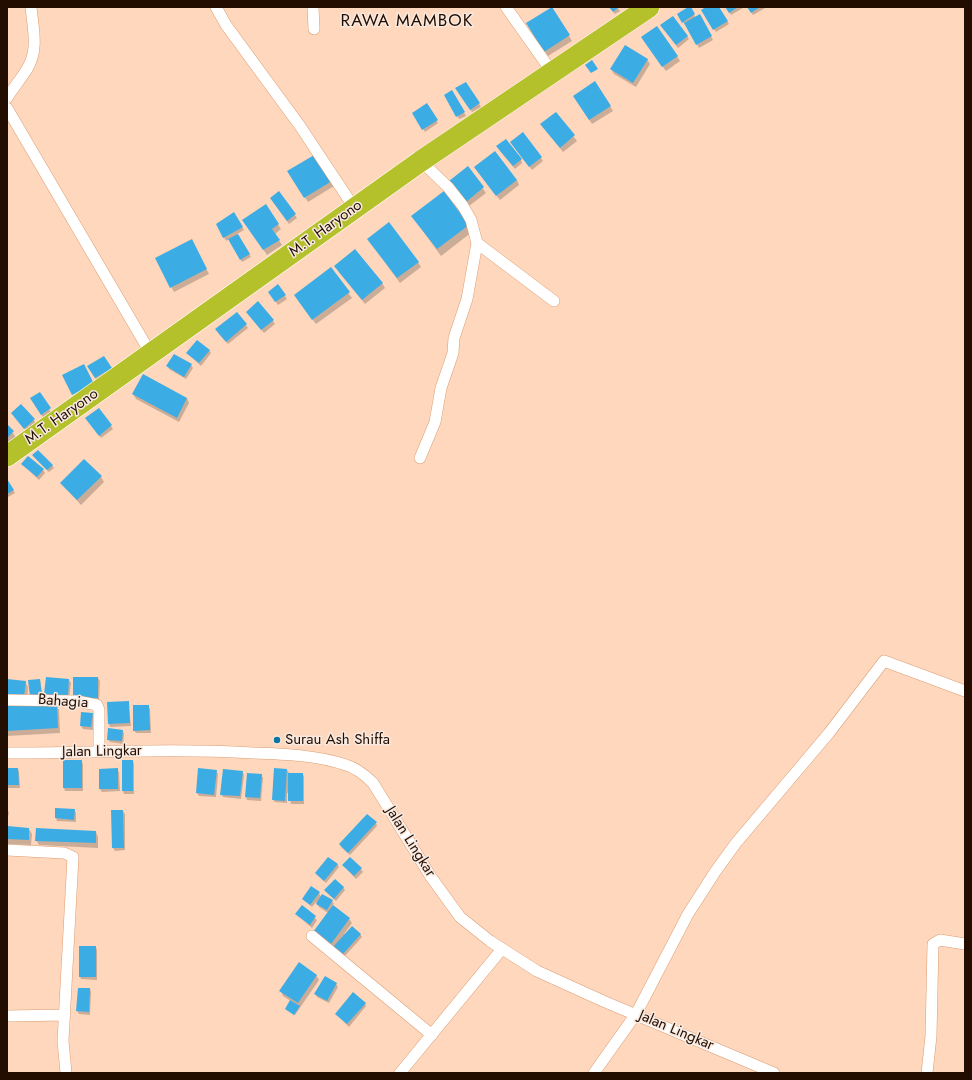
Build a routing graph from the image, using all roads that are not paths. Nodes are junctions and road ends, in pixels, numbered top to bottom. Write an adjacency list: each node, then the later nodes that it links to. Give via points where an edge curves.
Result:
1 (31, 7): 8 (street, via 35,44 32,59)
2 (216, 7): 11 (street)
3 (312, 7): 6 (street)
4 (506, 7): 7 (street)
5 (648, 7): 7 (highway, M.T. Haryono)
6 (314, 29)
7 (552, 72): 10 (highway, M.T. Haryono)
8 (7, 98)
9 (7, 108): 14 (street)
10 (422, 161): 11 (highway, M.T. Haryono); 12 (street, via 463,206 471,220)
11 (355, 209): 14 (highway, M.T. Haryono)
12 (477, 243): 13 (street); 16 (street, via 467,299 454,338 453,353 441,388 435,422)
13 (554, 301)
14 (151, 354): 15 (highway, M.T. Haryono)
15 (7, 456)
16 (420, 458)
17 (965, 691): 25 (street, via 884,661 829,734 736,843 715,872 688,914)
18 (7, 700): 19 (street, Bahagia, via 77,701 97,705)
19 (99, 751): 20 (street, Jalan Lingkar); 24 (street, Jalan Lingkar, via 204,750 285,754 347,765 361,772 373,783 431,877 460,917)
20 (7, 753)
21 (7, 850): 26 (street, via 64,853 73,857)
22 (312, 936): 28 (street)
23 (965, 944): 33 (street, via 940,940 933,944 931,1036)
24 (502, 948): 25 (street, Jalan Lingkar, via 537,971); 28 (street)
25 (636, 1014): 31 (street); 32 (street, Jalan Lingkar)
26 (65, 1015): 27 (street); 29 (street, via 63,1041)
27 (7, 1016)
28 (432, 1035): 30 (street)
29 (66, 1073)
30 (400, 1073)
31 (594, 1073)
32 (774, 1073)
33 (927, 1073)

